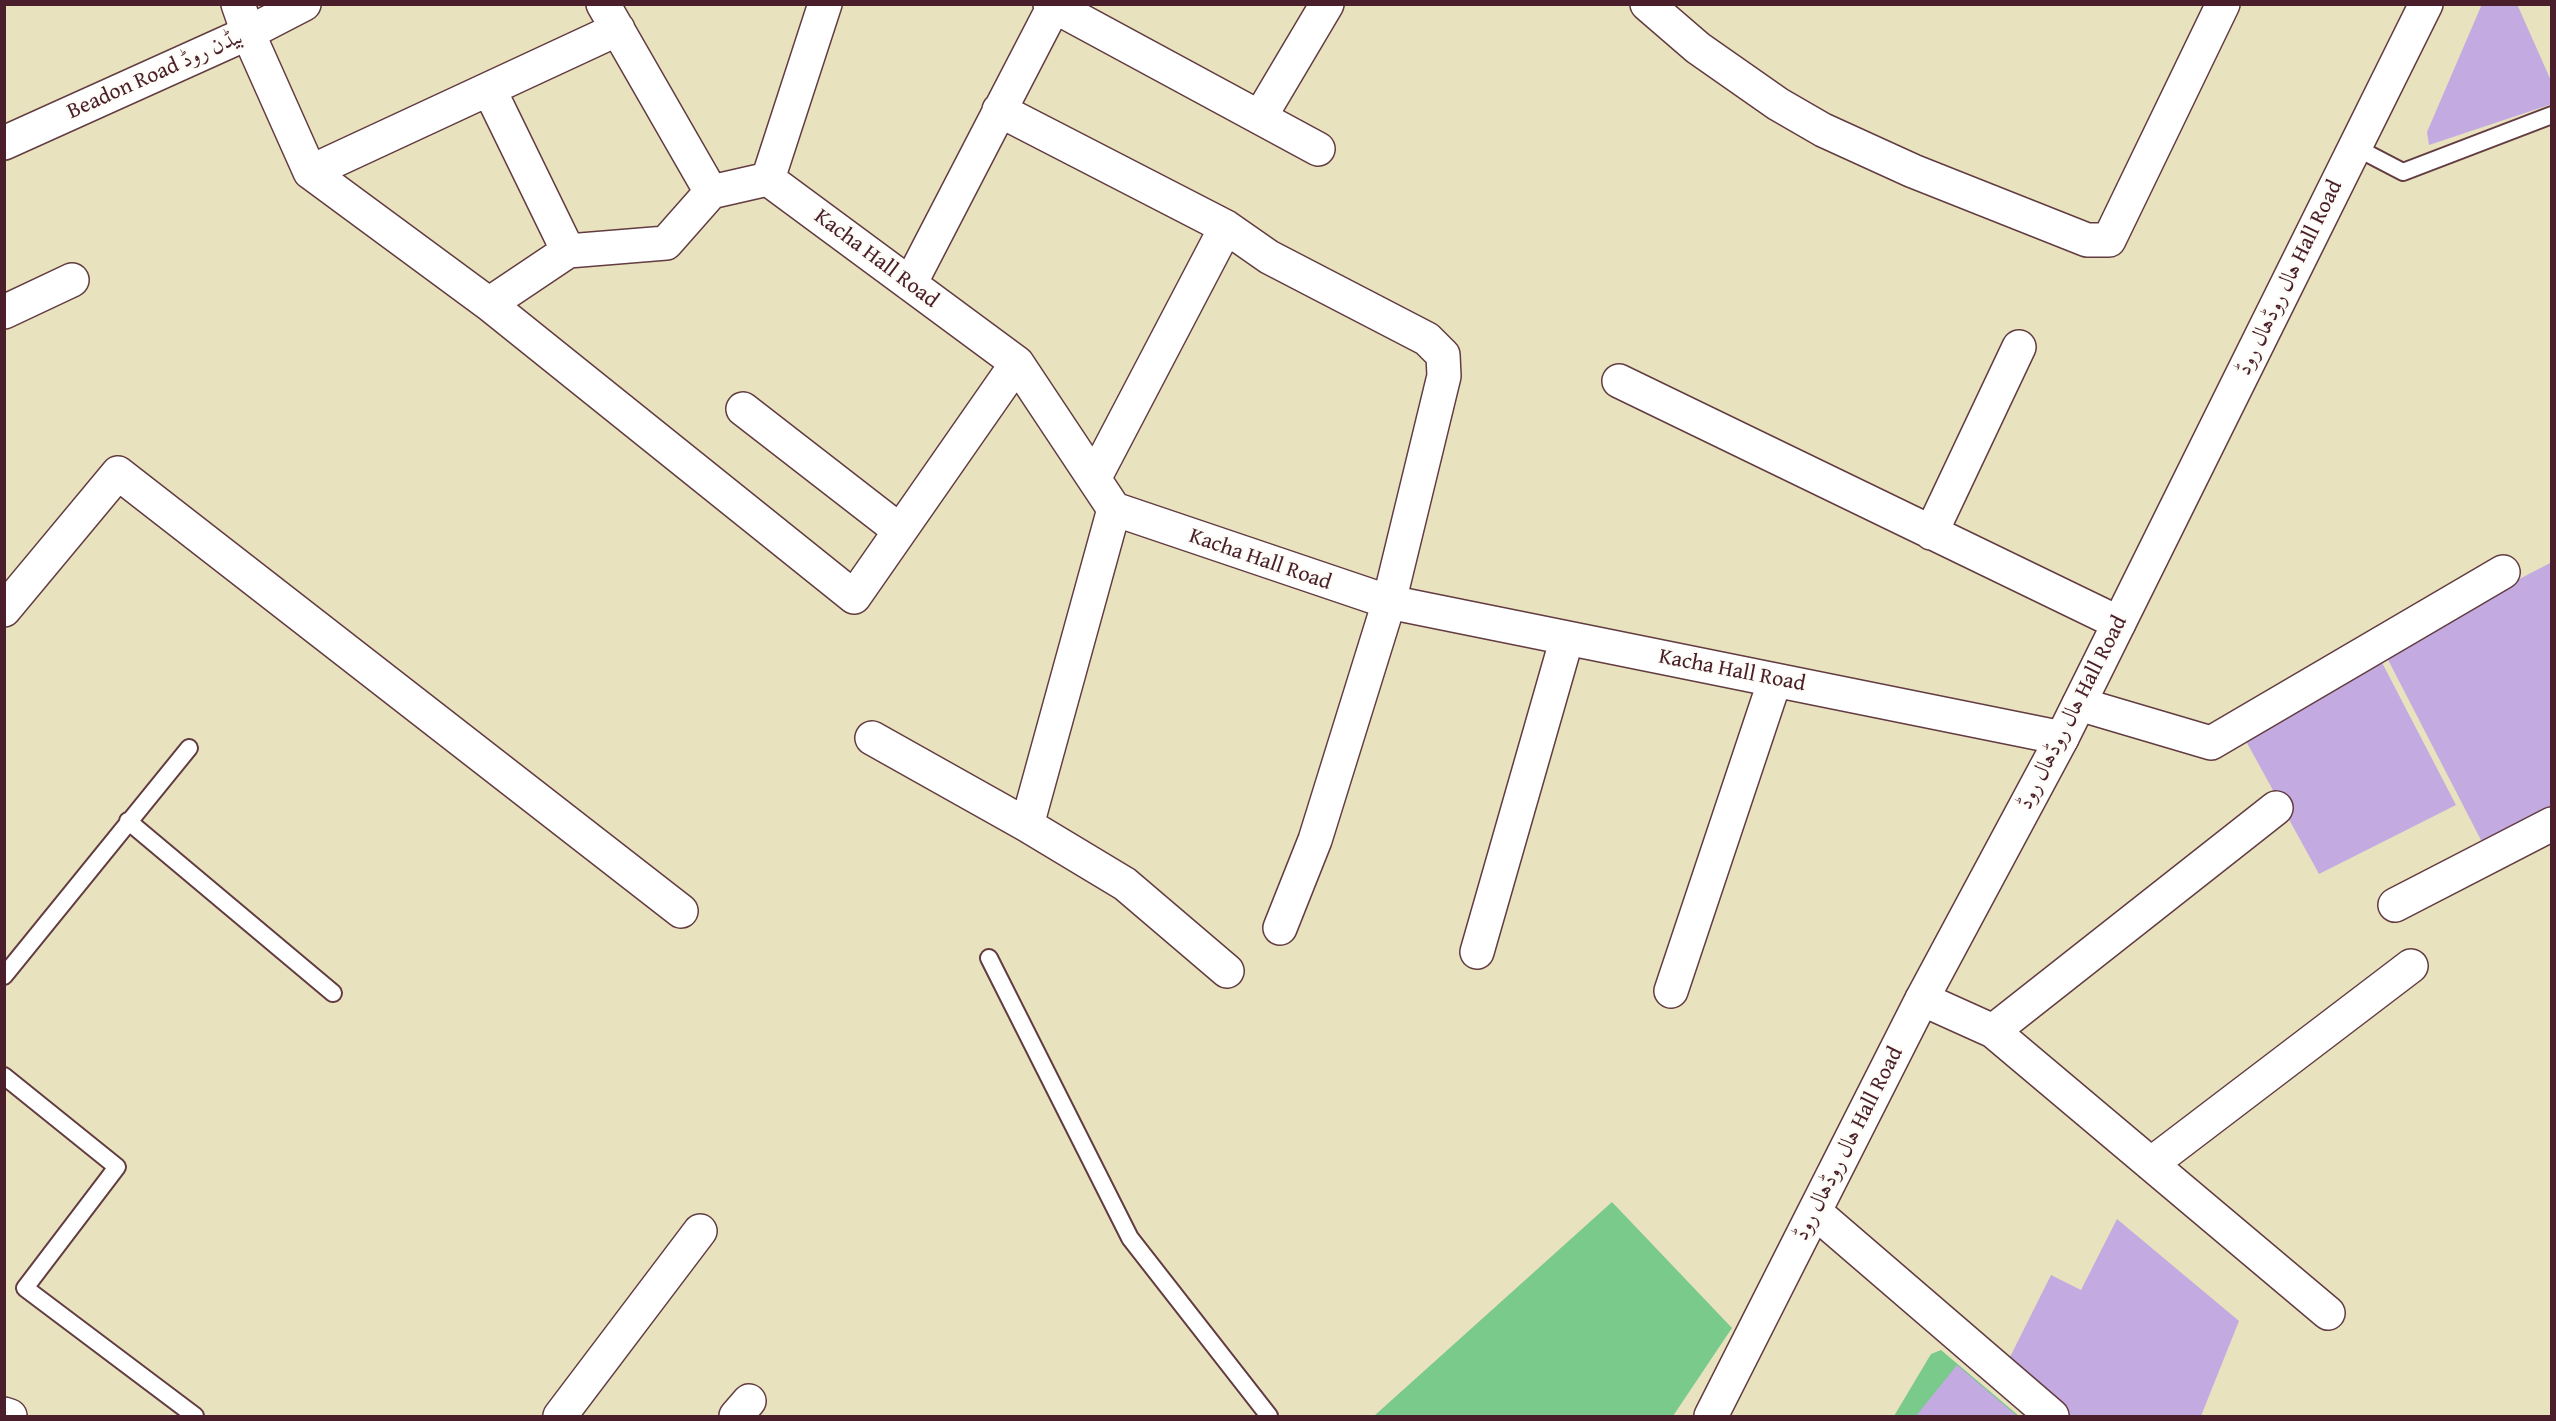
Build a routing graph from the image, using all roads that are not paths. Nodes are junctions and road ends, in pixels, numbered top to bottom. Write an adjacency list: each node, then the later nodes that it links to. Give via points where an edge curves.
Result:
1 (304, 4): 9 (street, Beadon Road بیڈن روڈ)
2 (825, 4): 18 (street)
3 (1327, 4): 13 (street)
4 (1647, 4): 5 (street, via 1698,48 1823,130 1913,171 2087,240 2109,240)
5 (2223, 4)
6 (2426, 4): 15 (street, ہال روڈہال روڈ Hall Road)
7 (1053, 5): 11 (street); 13 (street)
8 (610, 17): 10 (street); 19 (street)
9 (243, 19): 14 (street, Beadon Road بیڈن روڈ); 17 (street)
10 (489, 89): 17 (street); 21 (street)
11 (999, 110): 20 (street); 23 (street)
12 (2552, 115): 15 (lane, via 2403,172)
13 (1260, 117): 16 (street)
14 (4, 143)
15 (2355, 147): 37 (street, ہال روڈہال روڈ Hall Road)
16 (1318, 149)
17 (310, 172): 24 (street)
18 (768, 179): 19 (street); 23 (street, Kacha Hall Road)
19 (711, 192): 21 (street, via 666,243)
20 (1226, 227): 30 (street); 35 (street, via 1269,257 1427,339 1443,355 1444,376)
21 (568, 251): 24 (street)
22 (72, 280): 25 (street)
23 (910, 284): 27 (street, Kacha Hall Road)
24 (489, 304): 32 (street, via 854,597)
25 (4, 312)
26 (2019, 347): 33 (street)
27 (1017, 363): 30 (street, Kacha Hall Road); 32 (street)
28 (1619, 381): 33 (street)
29 (743, 409): 32 (street)
30 (1094, 479): 31 (street, Kacha Hall Road)
31 (1114, 509): 35 (street, Kacha Hall Road); 47 (street)
32 (899, 530)
33 (1931, 532): 37 (street)
34 (2503, 572): 40 (street, via 2211,743)
35 (1389, 602): 38 (street, Kacha Hall Road); 50 (street, via 1315,840)
36 (4, 610): 49 (street, via 118,473)
37 (2119, 623): 40 (street, ہال روڈہال روڈ Hall Road)
38 (1567, 638): 39 (street, Kacha Hall Road); 51 (street)
39 (1775, 680): 42 (street, Kacha Hall Road); 56 (street)
40 (2079, 704): 42 (street, ہال روڈہال روڈ Hall Road)
41 (872, 738): 47 (street)
42 (2062, 738): 58 (street, ہال روڈہال روڈ Hall Road)
43 (189, 748): 45 (lane)
44 (2277, 808): 59 (street)
45 (128, 821): 55 (lane); 57 (lane)
46 (2552, 824): 48 (street)
47 (1027, 825): 54 (street, via 1125,884)
48 (2395, 905)
49 (681, 911)
50 (1280, 928)
51 (1477, 952)
52 (989, 958): 69 (lane, via 1130,1238)
53 (2410, 966): 61 (street)
54 (1227, 971)
55 (4, 976)
56 (1671, 991)
57 (333, 993)
58 (1922, 999): 59 (street); 62 (street, ہال روڈہال روڈ Hall Road)
59 (1993, 1031): 61 (street)
60 (4, 1076): 67 (lane, via 117,1167 25,1288)
61 (2151, 1164): 64 (street)
62 (1815, 1212): 70 (street, ہال روڈہال روڈ Hall Road); 71 (street)
63 (700, 1231): 68 (street)
64 (2328, 1313)
65 (4, 1414): 66 (street)
66 (10, 1416)
67 (195, 1416)
68 (561, 1416)
69 (1269, 1416)
70 (1711, 1416)
71 (2052, 1416)

